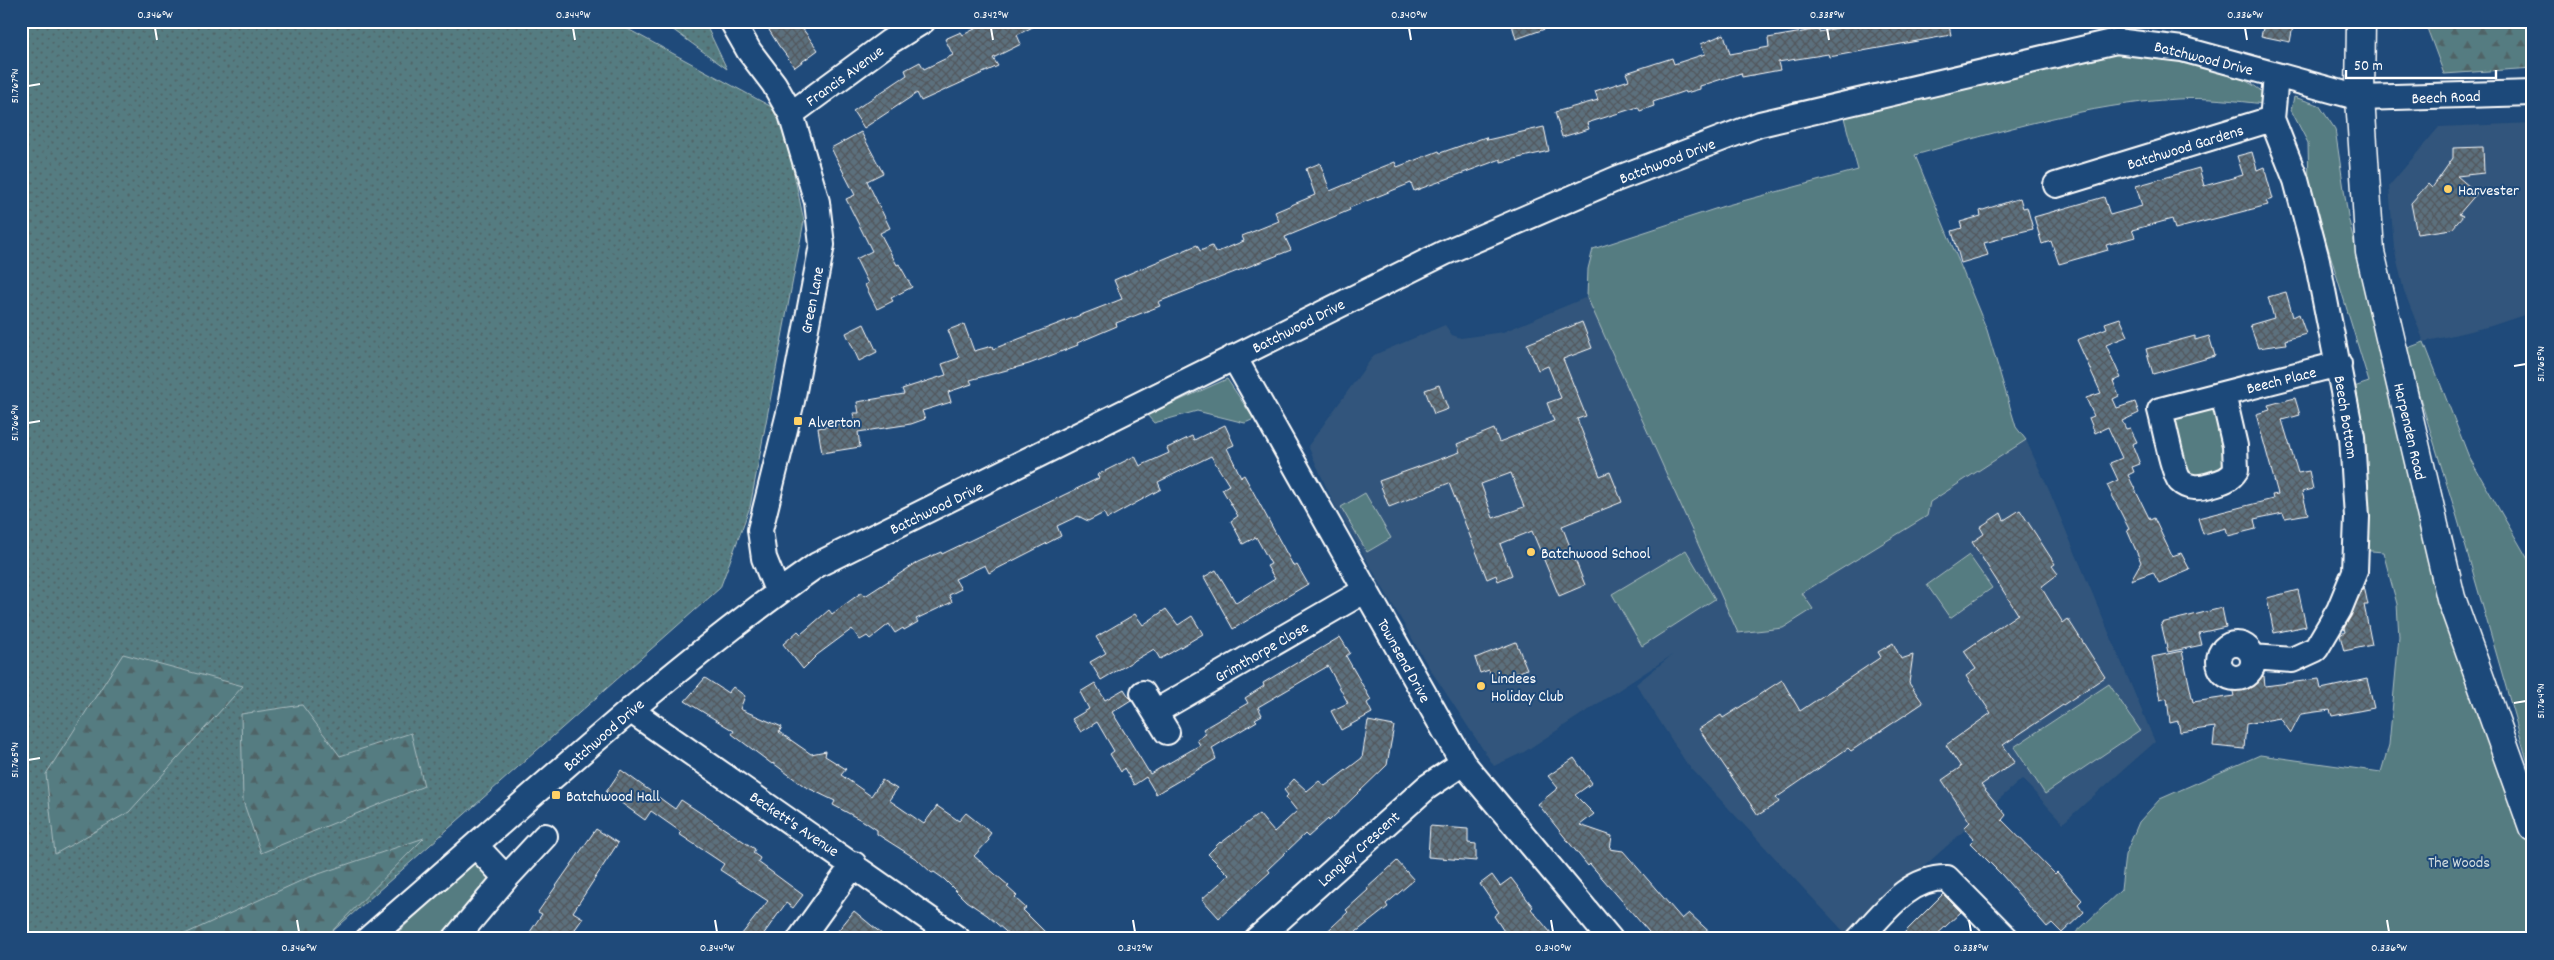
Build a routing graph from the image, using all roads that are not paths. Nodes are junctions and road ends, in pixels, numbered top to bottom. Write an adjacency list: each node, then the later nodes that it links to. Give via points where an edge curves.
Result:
1 (732, 21): 7 (street, Green Lane)
2 (922, 21): 7 (street, Francis Avenue)
3 (2361, 21): 6 (main road, Harpenden Road)
4 (2276, 76): 6 (street, Batchwood Drive); 8 (street); 10 (street, Batchwood Drive, via 2182,49 2116,41 1760,124 1627,175 1444,253)
5 (2533, 93): 6 (street, Beech Road)
6 (2360, 98): 19 (main road, Harpenden Road, via 2370,252 2448,588)
7 (791, 114): 14 (street, Green Lane, via 817,202 822,245 792,401 760,530 764,558)
8 (2272, 119): 9 (street, Batchwood Gardens); 11 (street, Beech Bottom, via 2296,180)
9 (2056, 184)
10 (1234, 358): 13 (street, Townsend Drive); 14 (street, Batchwood Drive, via 817,565)
11 (2339, 364): 12 (street, Beech Place); 15 (street, Beech Bottom, via 2356,468 2355,571 2339,610 2316,649 2292,660)
12 (2222, 394)
13 (1366, 590): 17 (street, Grimthorpe Close, via 1149,702); 18 (street, Townsend Drive)
14 (778, 593): 16 (street, Batchwood Drive)
15 (2253, 657)
16 (630, 710): 21 (street, Batchwood Drive); 22 (street, Beckett's Avenue)
17 (1167, 732)
18 (1464, 763): 28 (street, Langley Crescent, via 1427,787); 29 (street, Townsend Drive)
19 (2533, 827)
20 (545, 836): 23 (street)
21 (476, 846): 23 (street); 24 (street, Batchwood Drive)
22 (854, 864): 26 (street); 27 (street, Beckett's Avenue)
23 (506, 878): 25 (street)
24 (368, 939)
25 (456, 939)
26 (800, 939)
27 (958, 939)
28 (1256, 939)
29 (1610, 939)
30 (1859, 939): 31 (street, via 1918,882 1935,878 1948,878)
31 (2007, 939)

